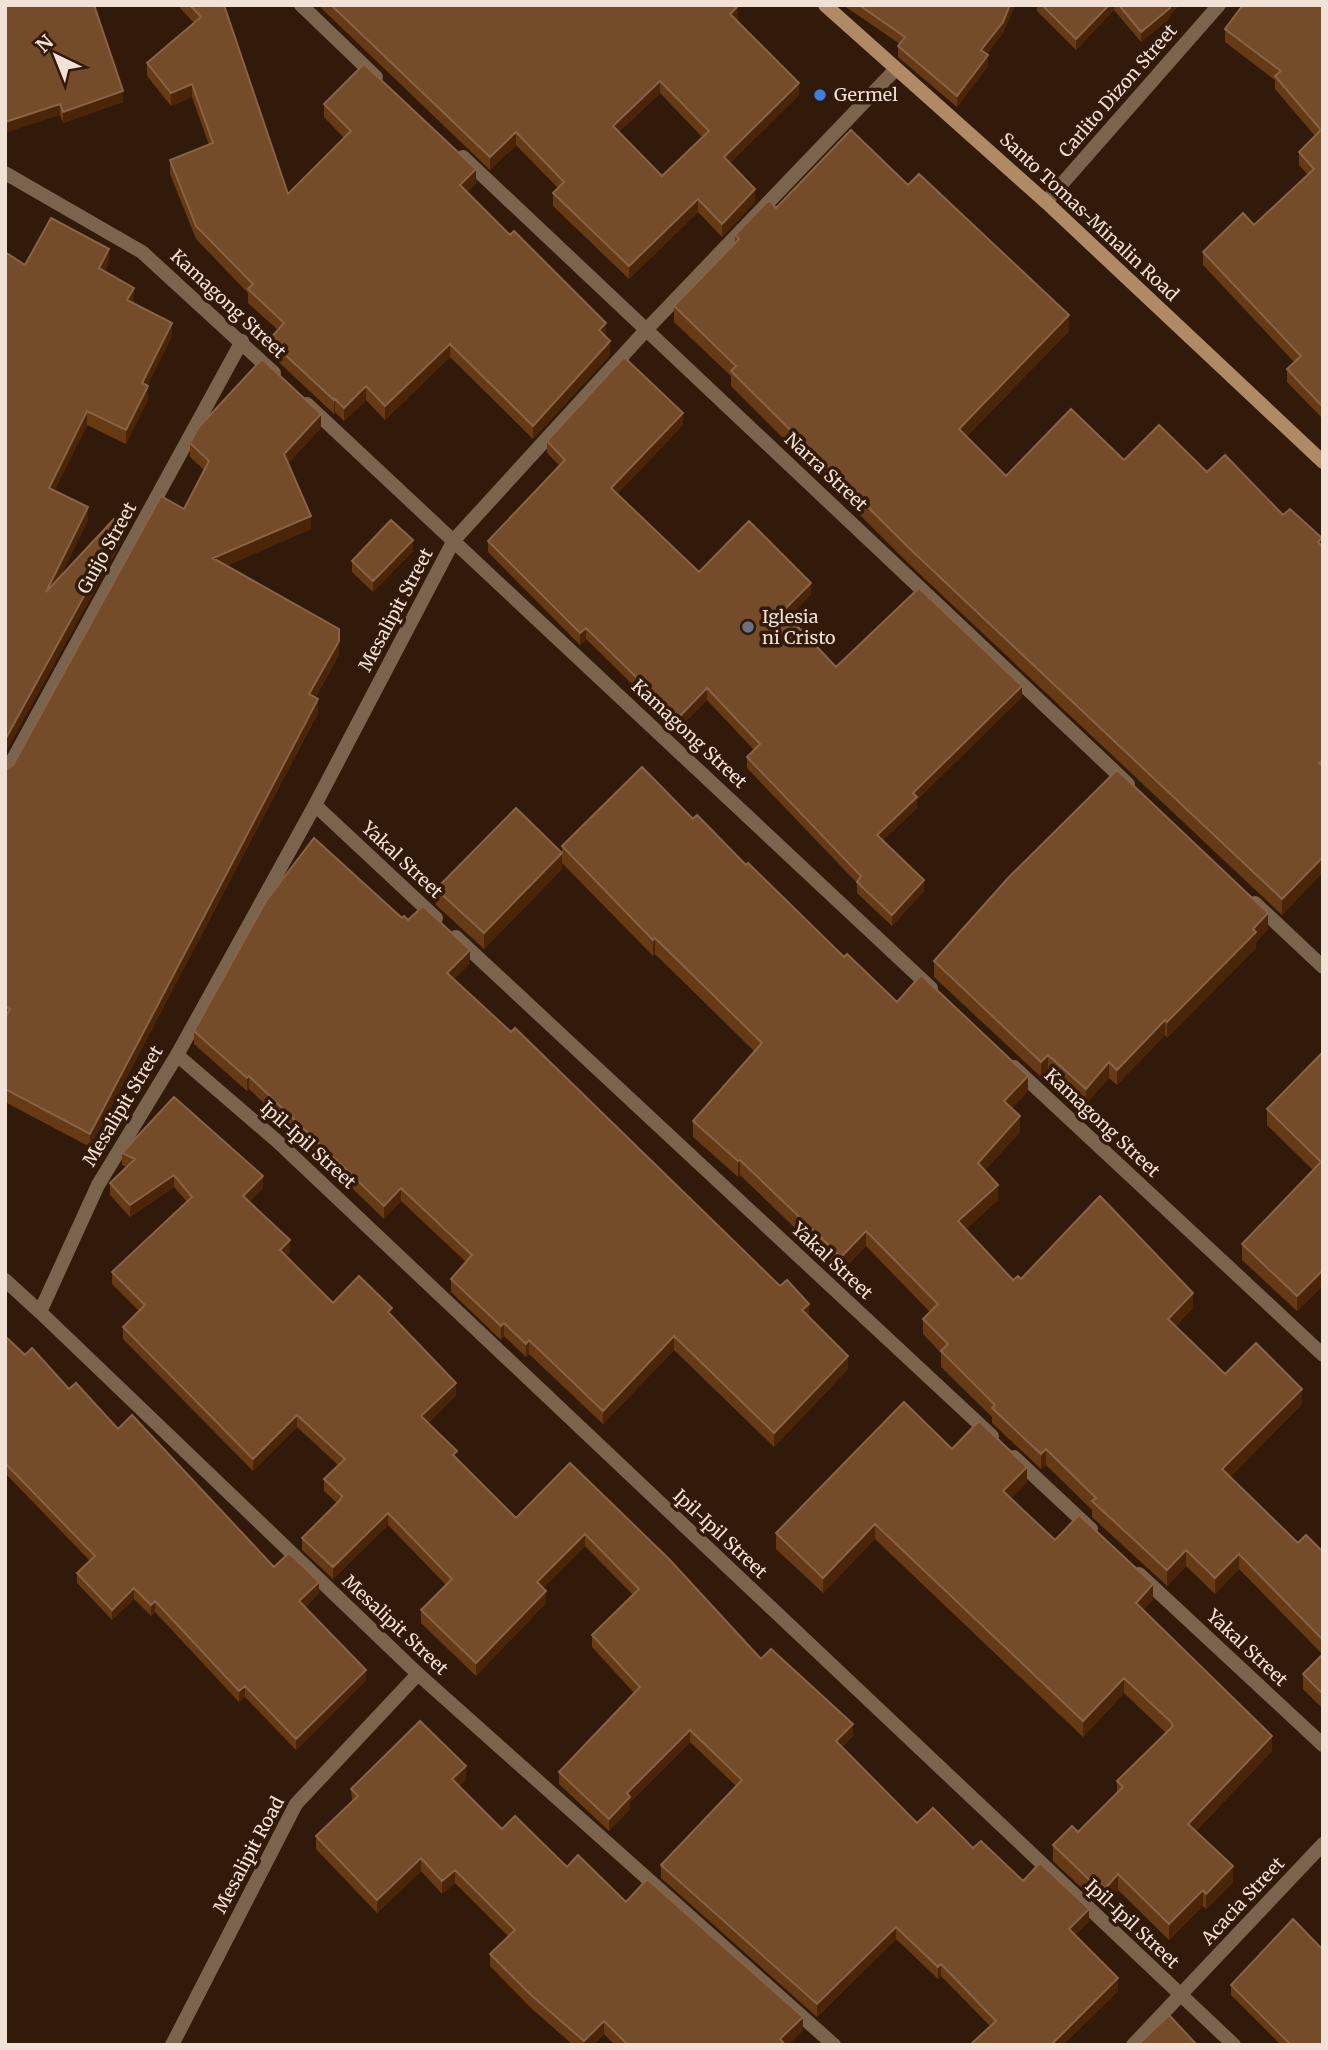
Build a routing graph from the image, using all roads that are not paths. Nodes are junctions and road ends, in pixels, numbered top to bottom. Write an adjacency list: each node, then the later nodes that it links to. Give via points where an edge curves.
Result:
1 (301, 5): 5 (street)
2 (825, 5): 4 (main road, Santo Tomas-Minalin Road)
3 (1219, 5): 8 (street, Carlito Dizon Street)
4 (895, 69): 8 (main road, Santo Tomas-Minalin Road); 9 (street, Mesalipit Street)
5 (391, 91)
6 (453, 148): 9 (street, Narra Street)
7 (5, 173): 10 (street, Kamagong Street, via 142,252)
8 (1046, 202): 13 (main road, Santo Tomas-Minalin Road)
9 (647, 329): 14 (street, Mesalipit Street); 16 (street, Narra Street)
10 (242, 341): 11 (street, Kamagong Street); 15 (street, Guijo Street)
11 (281, 379)
12 (300, 398): 14 (street, Kamagong Street)
13 (1323, 462)
14 (454, 540): 17 (street, Mesalipit Street); 20 (street, Kamagong Street)
15 (5, 774)
16 (1141, 796)
17 (314, 805): 22 (street, Mesalipit Street); 26 (street, Yakal Street)
18 (1242, 891): 19 (street)
19 (1323, 967)
20 (939, 995)
21 (999, 1052): 25 (street, Kamagong Street)
22 (177, 1055): 24 (street, Mesalipit Street, via 98,1185); 31 (street, Ipil-Ipil Street, via 277,1141)
23 (5, 1280): 24 (street)
24 (40, 1312): 28 (street, Mesalipit Street)
25 (1323, 1355)
26 (1100, 1537)
27 (1130, 1566): 29 (street, Yakal Street)
28 (418, 1674): 32 (street, Mesalipit Road, via 296,1804); 33 (street, Mesalipit Street)
29 (1323, 1745)
30 (1323, 1844): 31 (street, Acacia Street)
31 (1180, 1995): 34 (street, Acacia Street); 35 (street, Ipil-Ipil Street)
32 (172, 2045)
33 (834, 2045)
34 (1133, 2045)
35 (1234, 2045)

